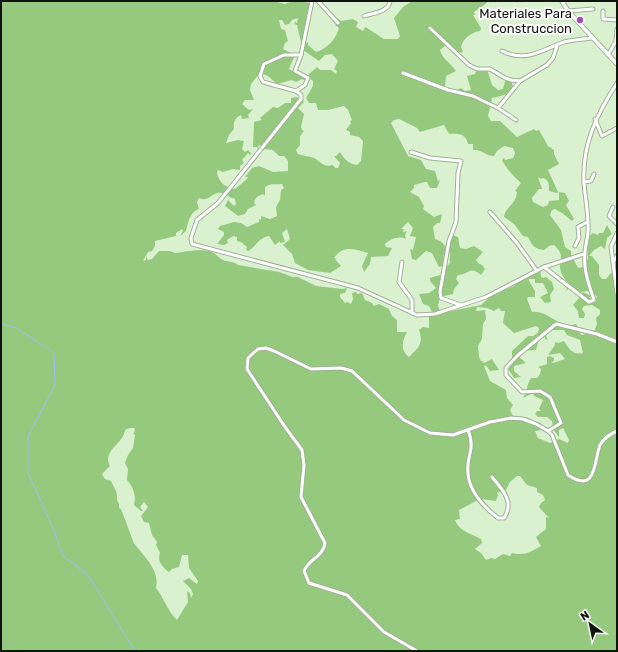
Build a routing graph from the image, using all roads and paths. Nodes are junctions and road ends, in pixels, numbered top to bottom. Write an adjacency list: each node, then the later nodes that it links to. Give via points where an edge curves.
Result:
1 (312, 1): 16 (street)
2 (318, 1): 10 (street)
3 (562, 1): 6 (street)
4 (390, 3): 8 (street, via 385,9)
5 (593, 9): 6 (street)
6 (568, 11): 13 (street)
7 (603, 11): 9 (street, via 604,19)
8 (364, 16)
9 (617, 20)
10 (338, 23)
11 (430, 28): 20 (street, via 469,65 477,69 490,69 505,78)
12 (617, 29): 17 (street, via 616,41)
13 (592, 38): 14 (street); 17 (street)
14 (557, 46): 15 (street, via 537,54 516,56); 20 (street, via 553,58 547,65)
15 (502, 51)
16 (301, 54): 22 (street, via 294,71 308,78); 22 (street, via 275,58 264,64 260,76 264,82)
17 (608, 55): 18 (street)
18 (617, 64)
19 (403, 73): 23 (street, via 448,90 474,96)
20 (520, 80): 23 (street)
21 (617, 83): 24 (street)
22 (296, 91): 44 (street, via 301,95 297,105 218,203 196,222 191,238 192,244 358,288)
23 (498, 108): 25 (street)
24 (595, 119): 26 (street, via 602,136); 29 (street, via 586,147)
25 (516, 120)
26 (617, 128)
27 (411, 152): 43 (street, via 430,158 461,161 458,173 456,222 449,242 440,292 441,298)
28 (594, 174): 29 (street, via 591,181)
29 (584, 182): 32 (street)
30 (613, 207): 33 (street, via 609,216)
31 (490, 212): 41 (street, via 517,243)
32 (587, 222): 35 (street, via 578,228 579,238); 36 (street)
33 (617, 224)
34 (617, 233): 39 (street, via 611,247)
35 (575, 246)
36 (584, 254): 40 (street); 40 (street, via 586,278 594,300 591,302)
37 (617, 256): 39 (street)
38 (402, 262): 44 (street, via 399,282 412,300)
39 (613, 262): 42 (street)
40 (544, 267): 41 (street)
41 (536, 271): 43 (street, via 486,297)
42 (617, 293)
43 (461, 306): 44 (street, via 435,314)
44 (412, 313)
45 (617, 342): 47 (street, via 554,324 524,348 506,368 506,375 520,391 540,391 551,398 561,423)
46 (468, 430): 47 (street, via 511,418 523,419); 49 (street, via 473,443 468,472 470,483 486,508 498,518 504,518 508,499); 50 (street, via 453,435 430,433 404,420 352,371 342,368 311,369 266,348 254,351 248,358 247,369 304,453 300,497 324,543 320,553 304,571 309,583 347,595 384,632)
47 (548, 431): 48 (street, via 555,440 568,476 581,480 588,479 594,474 601,444 608,435)
48 (617, 431)
49 (492, 476)
50 (417, 651)

